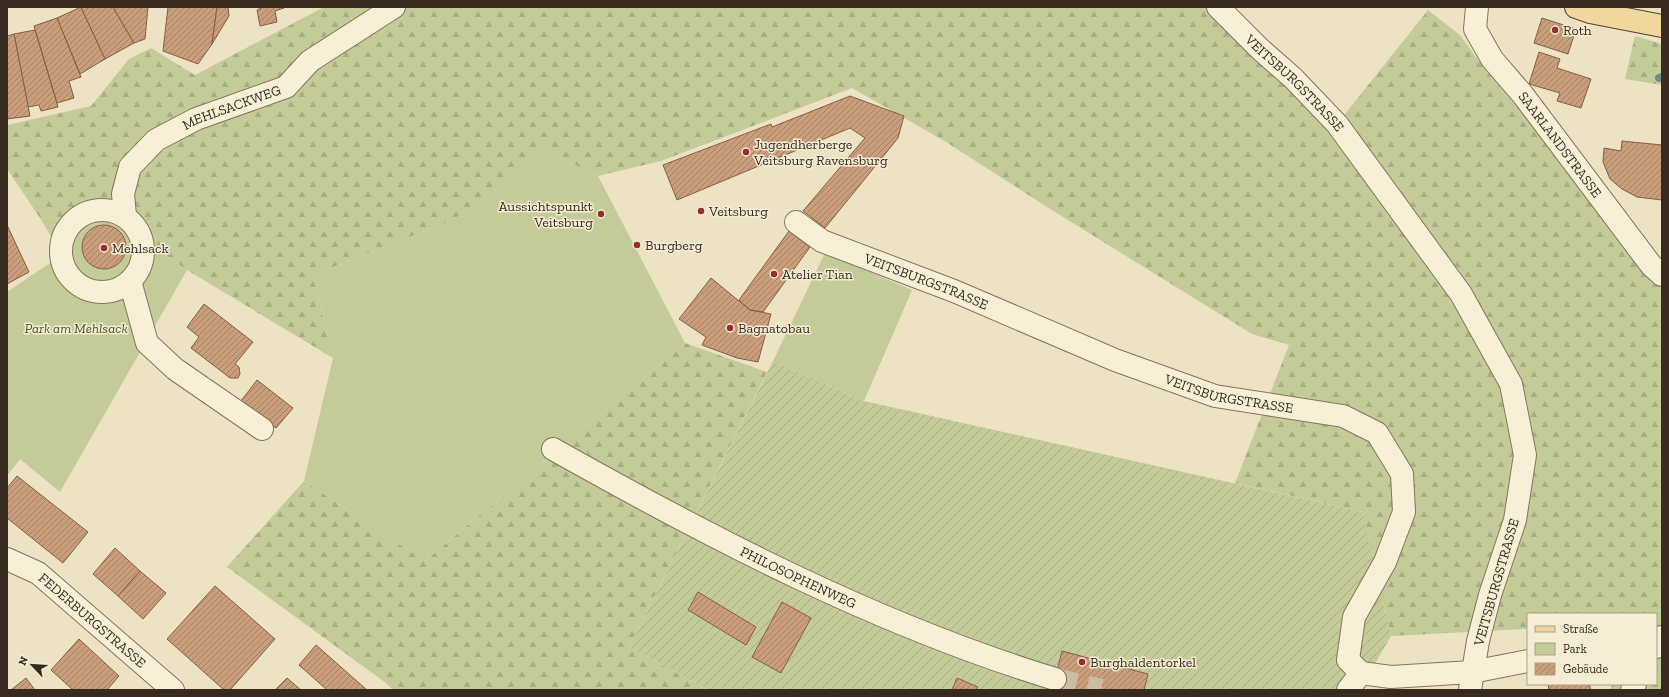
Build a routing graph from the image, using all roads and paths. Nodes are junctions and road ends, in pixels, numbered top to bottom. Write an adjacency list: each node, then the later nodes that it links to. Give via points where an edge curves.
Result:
1 (394, 7): 6 (street, MEHLSACKWEG, via 310,61 286,87 196,119 156,140 130,167 123,194)
2 (1218, 7): 17 (street, VEITSBURGSTRASSE, via 1337,124 1461,294 1511,384 1525,455 1515,520 1490,594)
3 (1477, 7): 8 (street, SAARLANDSTRASSE, via 1475,29 1492,59 1523,95 1651,266)
4 (1576, 7): 5 (main road)
5 (1662, 26)
6 (125, 216): 9 (street, via 141,235 143,247 143,260); 9 (street, via 101,209 77,218 63,239 62,255 64,266 70,276 88,289 110,291)
7 (796, 222): 18 (street, VEITSBURGSTRASSE, via 822,241 954,291 1115,360 1215,396 1343,416 1377,433 1402,474 1404,512 1385,562 1354,617 1348,660)
8 (1662, 275)
9 (130, 281): 10 (street, via 147,344 175,368)
10 (262, 429)
11 (553, 449): 16 (street, PHILOSOPHENWEG, via 783,572 932,636)
12 (7, 559): 19 (street, FEDERBURGSTRASSE, via 38,573)
13 (1662, 636): 14 (street)
14 (1657, 645)
15 (1527, 661): 17 (street)
16 (1055, 679)
17 (1471, 681): 18 (street, VEITSBURGSTRASSE, via 1391,677)
18 (1355, 682)
19 (173, 690)

